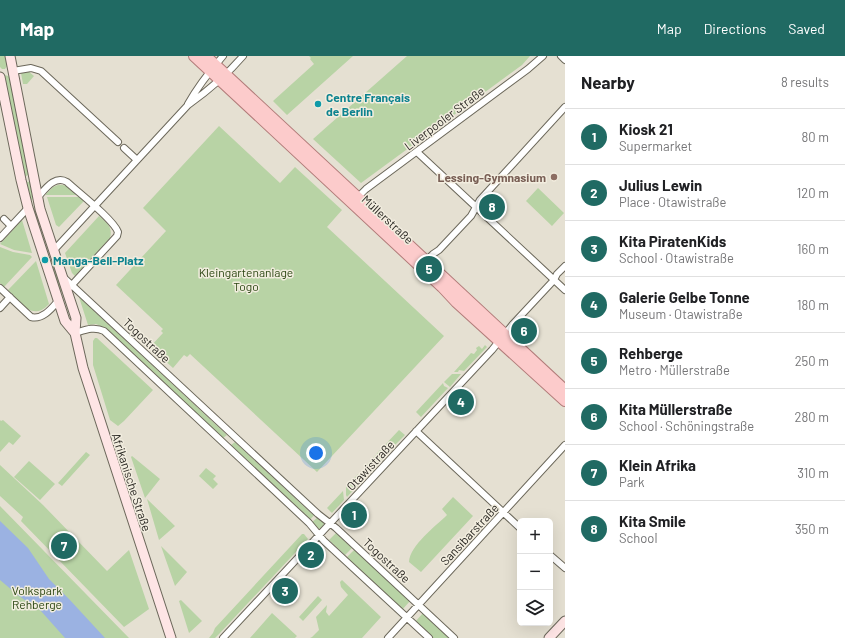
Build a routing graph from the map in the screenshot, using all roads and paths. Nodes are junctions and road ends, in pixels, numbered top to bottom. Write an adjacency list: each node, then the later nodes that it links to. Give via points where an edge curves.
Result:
1 (10, 56): 10 (street, Afrikanische Straße)
2 (194, 56): 9 (main road, Müllerstraße)
3 (206, 56): 9 (main road, Müllerstraße)
4 (223, 56): 9 (street)
5 (243, 56): 12 (street)
6 (543, 56): 18 (street, Liverpooler Straße)
7 (561, 56): 8 (street)
8 (565, 60)
9 (212, 68): 12 (main road, Müllerstraße); 14 (street)
10 (13, 71): 11 (street); 16 (street, via 31,68 41,71); 20 (street, Afrikanische Straße)
11 (0, 74)
12 (223, 77): 14 (street, via 210,90); 23 (main road, Müllerstraße); 42 (main road, Müllerstraße)
13 (0, 78): 21 (street, Afrikanische Straße)
14 (188, 105): 19 (street)
15 (565, 107): 26 (street)
16 (118, 142)
17 (124, 148): 19 (street)
18 (417, 152): 23 (street, Liverpooler Straße, via 366,189); 26 (street)
19 (137, 160): 24 (street)
20 (34, 177): 21 (street); 22 (street, Afrikanische Straße)
21 (21, 180): 25 (street, Afrikanische Straße)
22 (38, 197): 24 (street, via 56,180 62,179); 25 (street); 30 (street, Afrikanische Straße)
23 (358, 198): 32 (main road, Müllerstraße)
24 (94, 206): 30 (street); 36 (street, via 116,227 117,236)
25 (28, 208): 28 (street); 31 (street, Afrikanische Straße)
26 (475, 208): 32 (street, via 471,216); 34 (street)
27 (4, 219): 28 (street)
28 (11, 226): 29 (street)
29 (0, 238)
30 (54, 250): 31 (street); 36 (street, Afrikanische Straße, via 63,277)
31 (45, 259): 39 (street, Afrikanische Straße)
32 (426, 261): 42 (main road, Müllerstraße)
33 (565, 266): 34 (street, Otawistraße)
34 (554, 280): 37 (street); 42 (street, Otawistraße)
35 (0, 288): 38 (street)
36 (70, 288): 39 (street); 41 (street, Afrikanische Straße, via 76,318); 46 (street, Togostraße)
37 (565, 290)
38 (10, 297): 39 (street, via 34,318 43,315); 40 (street)
39 (59, 300): 41 (street, Afrikanische Straße, via 65,321)
40 (0, 308)
41 (75, 333): 47 (street, Togostraße, via 95,328 104,332); 58 (street, Afrikanische Straße, via 88,386)
42 (502, 337): 43 (main road, Müllerstraße); 44 (main road, Müllerstraße); 45 (street, Otawistraße)
43 (565, 390)
44 (565, 401)
45 (416, 431): 49 (street); 50 (street, Otawistraße)
46 (233, 435): 47 (street); 50 (street, Togostraße)
47 (224, 444): 52 (street, Togostraße)
48 (565, 444): 49 (street, Sansibarstraße)
49 (504, 513): 51 (street); 55 (street, Sansibarstraße)
50 (330, 523): 52 (street, Otawistraße); 55 (street, Togostraße)
51 (517, 525)
52 (319, 535): 56 (street, Togostraße); 59 (street, Otawistraße)
53 (553, 558): 54 (street)
54 (565, 568)
55 (419, 605): 56 (street, Sansibarstraße); 62 (street, Togostraße)
56 (407, 618): 60 (street, Sansibarstraße); 61 (street, Togostraße)
57 (565, 621): 63 (street)
58 (171, 638)
59 (224, 638)
60 (388, 638)
61 (429, 638)
62 (454, 638)
63 (549, 638)

